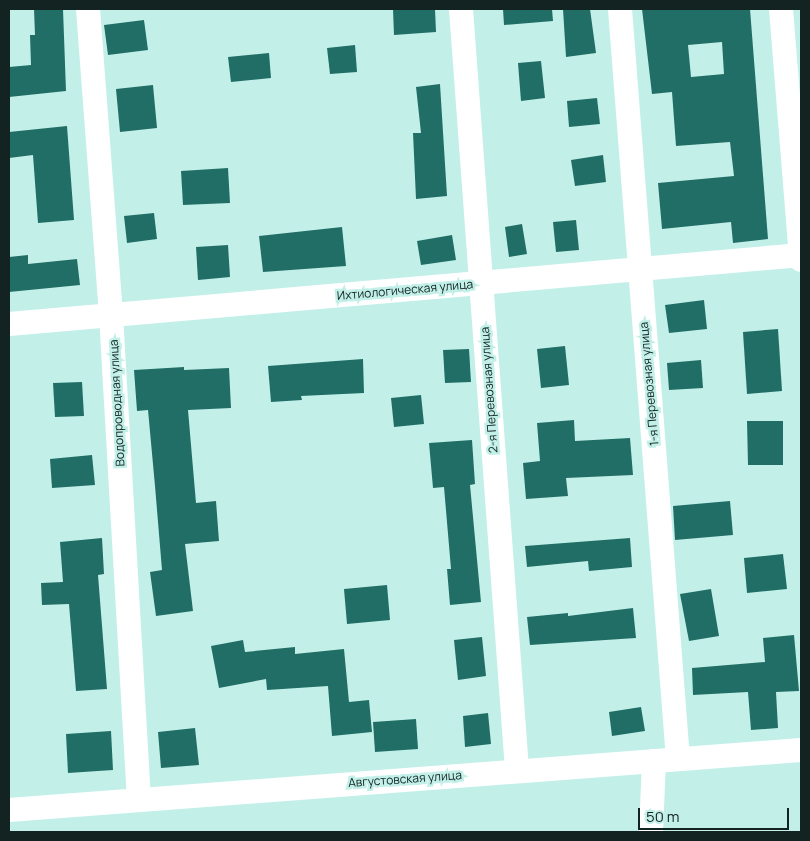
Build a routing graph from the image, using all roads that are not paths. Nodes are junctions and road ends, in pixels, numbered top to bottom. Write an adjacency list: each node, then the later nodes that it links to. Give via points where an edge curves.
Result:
1 (88, 9): 9 (street, Водопроводная улица)
2 (460, 9): 8 (street, 2-я Перевозная улица)
3 (620, 9): 7 (street, 1-я Перевозная улица)
4 (781, 9): 5 (street)
5 (801, 256): 6 (street); 7 (street, Ихтиологическая улица)
6 (801, 260)
7 (640, 269): 8 (street, Ихтиологическая улица); 12 (street, 1-я Перевозная улица)
8 (481, 284): 9 (street, Ихтиологическая улица); 14 (street, 2-я Перевозная улица)
9 (111, 315): 10 (street, Ихтиологическая улица); 15 (street, Водопроводная улица)
10 (9, 324)
11 (801, 750): 12 (street, Августовская улица)
12 (678, 760): 13 (street, Августовская улица)
13 (654, 761): 14 (street, Августовская улица); 17 (street)
14 (517, 770): 15 (street, Августовская улица)
15 (140, 798): 16 (street, Августовская улица)
16 (9, 810)
17 (651, 832)

